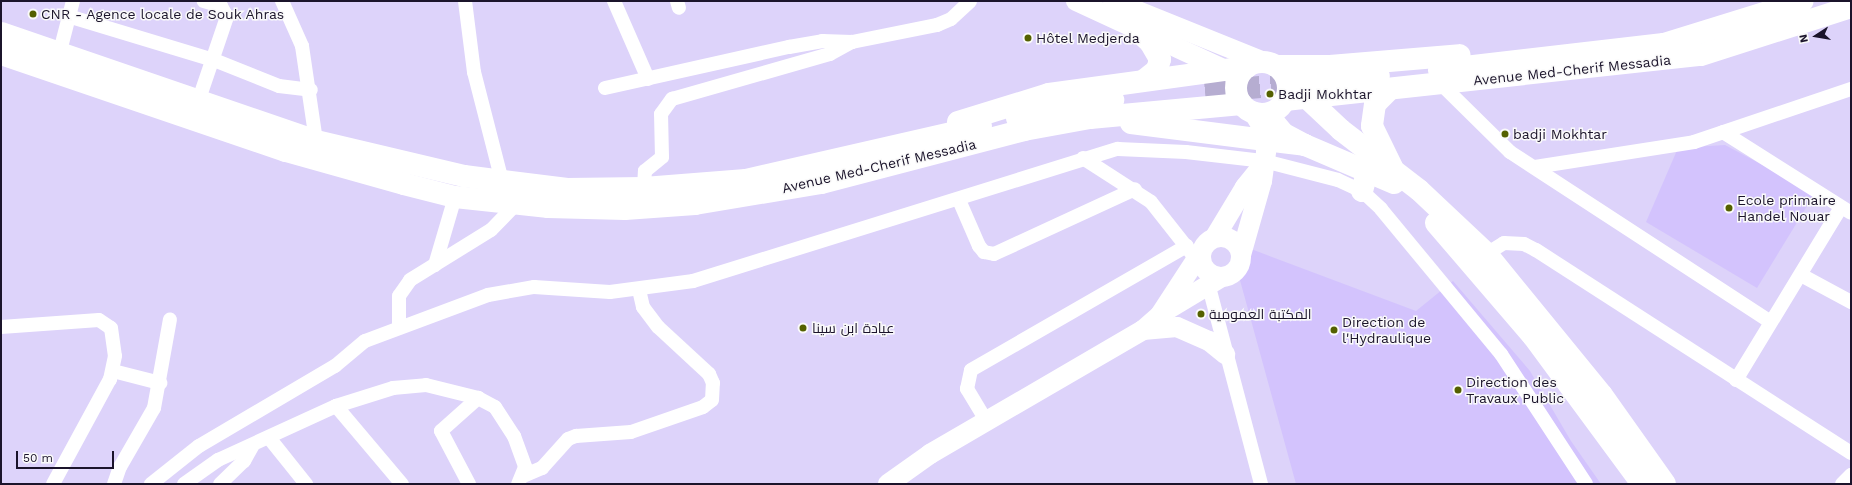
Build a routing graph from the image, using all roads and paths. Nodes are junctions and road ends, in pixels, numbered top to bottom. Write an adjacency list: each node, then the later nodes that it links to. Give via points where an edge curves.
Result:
1 (73, 1): 11 (street)
2 (204, 1): 19 (street, via 220,6 227,17)
3 (282, 1): 28 (street, via 302,46)
4 (465, 1): 45 (street, via 474,72)
5 (614, 1): 22 (street)
6 (970, 1): 14 (street, via 951,19 937,25)
7 (1076, 1): 12 (street)
8 (1113, 1): 20 (street)
9 (1803, 1): 15 (main road, Avenue Med-Cherif Messadia, via 1682,40)
10 (1851, 7): 24 (main road, Avenue Med-Cherif Messadia, via 1701,55)
11 (68, 16): 17 (street); 19 (street)
12 (1138, 31): 20 (street); 23 (main road, via 1150,42 1160,59 1157,70)
13 (1, 33): 17 (main road)
14 (852, 42): 18 (street, via 822,42); 21 (street, via 830,54)
15 (1565, 53): 20 (main road, via 1506,51); 29 (main road)
16 (1, 54): 49 (main road, Avenue Med-Cherif Messadia, via 286,151)
17 (59, 55): 32 (main road)
18 (736, 59): 21 (street); 22 (street)
19 (214, 60): 28 (street, via 265,82); 32 (street)
20 (1257, 68): 23 (main road); 29 (main road); 31 (main road, via 1287,81); 33 (main road, via 1236,86)
21 (742, 78): 46 (street, via 667,103 661,114 662,157 645,170)
22 (648, 79): 25 (street)
23 (1144, 80): 38 (main road, via 1049,94 989,110)
24 (1440, 84): 26 (main road, Avenue Med-Cherif Messadia); 43 (street, via 1510,152)
25 (605, 88)
26 (1390, 89): 29 (main road, Avenue Med-Cherif Messadia); 42 (main road, via 1375,104 1372,126 1378,146)
27 (1851, 89): 35 (street)
28 (311, 90): 37 (street)
29 (1312, 90): 31 (main road, Avenue Med-Cherif Messadia); 42 (main road, via 1351,139)
30 (1205, 92): 38 (main road, via 1140,96 1064,106)
31 (1285, 100): 33 (main road)
32 (198, 102): 37 (main road)
33 (1254, 110): 34 (main road, Avenue Med-Cherif Messadia, via 1123,113); 36 (street); 39 (main road, via 1284,134)
34 (1062, 124): 36 (main road, via 1159,125); 51 (main road, Avenue Med-Cherif Messadia, via 1024,130 821,182 695,204 625,209)
35 (1723, 132): 43 (street, via 1694,142 1630,155); 52 (street)
36 (1266, 139): 39 (main road); 41 (street)
37 (316, 141): 45 (main road)
38 (917, 141): 46 (main road, via 753,179)
39 (1305, 145): 44 (main road)
40 (1083, 158): 41 (street, via 1118,149 1186,152); 47 (street); 50 (street)
41 (1264, 163): 48 (street, via 1338,180); 53 (street, via 1245,187); 55 (street)
42 (1392, 166): 56 (main road)
43 (1535, 167): 64 (street)
44 (1368, 169): 48 (main road); 56 (main road, via 1411,197)
45 (502, 181): 46 (main road, via 567,189)
46 (644, 188)
47 (1135, 189): 50 (street, via 994,254 984,252 979,246); 54 (street, via 1167,217)
48 (1362, 191): 90 (street, via 1381,209 1509,364)
49 (455, 197): 51 (main road, Avenue Med-Cherif Messadia); 57 (street)
50 (959, 200): 60 (street, via 694,281)
51 (515, 205): 57 (street, via 491,230)
52 (1846, 210): 58 (street)
53 (1215, 237): 54 (street); 55 (street, via 1229,238)
54 (1195, 253): 59 (street); 62 (street); 74 (street, via 971,370 967,389)
55 (1241, 255): 59 (street, via 1233,274)
56 (1479, 259): 70 (street, via 1514,242 1536,250); 91 (main road); 92 (main road, via 1597,390)
57 (435, 265): 65 (street, via 404,286 399,296)
58 (1801, 275): 61 (street); 64 (street)
59 (1214, 282): 62 (street); 68 (street)
60 (639, 290): 65 (street, via 610,292 534,287 488,295); 79 (street, via 643,307 658,326 709,374 713,383 712,400 703,407 631,432 576,436 568,439 542,468)
61 (1851, 302)
62 (1160, 315): 67 (street)
63 (170, 319): 71 (street)
64 (1771, 322): 70 (street)
65 (398, 326): 82 (street, via 365,341 335,366 199,446)
66 (1, 327): 69 (street, via 105,322 111,331)
67 (1143, 330): 68 (street, via 1177,327 1209,341); 74 (street)
68 (1225, 354): 89 (street)
69 (113, 371): 71 (street); 80 (street)
70 (1736, 380): 77 (street)
71 (160, 383): 81 (street, via 154,408 120,467)
72 (478, 398): 73 (street, via 426,385 393,388); 79 (street, via 495,407 514,436 525,467); 87 (street, via 441,431)
73 (336, 406): 75 (street); 86 (street)
74 (987, 422): 88 (street, via 930,454)
75 (270, 439): 76 (street); 85 (street)
76 (253, 445): 83 (street, via 218,460); 84 (street, via 244,461)
77 (1851, 453)
78 (1851, 475): 93 (street)
79 (520, 480)
80 (53, 484)
81 (114, 484)
82 (151, 484)
83 (184, 484)
84 (220, 484)
85 (306, 484)
86 (402, 484)
87 (470, 484)
88 (888, 484)
89 (1261, 484)
90 (1586, 484)
91 (1642, 484)
92 (1665, 484)
93 (1842, 484)

